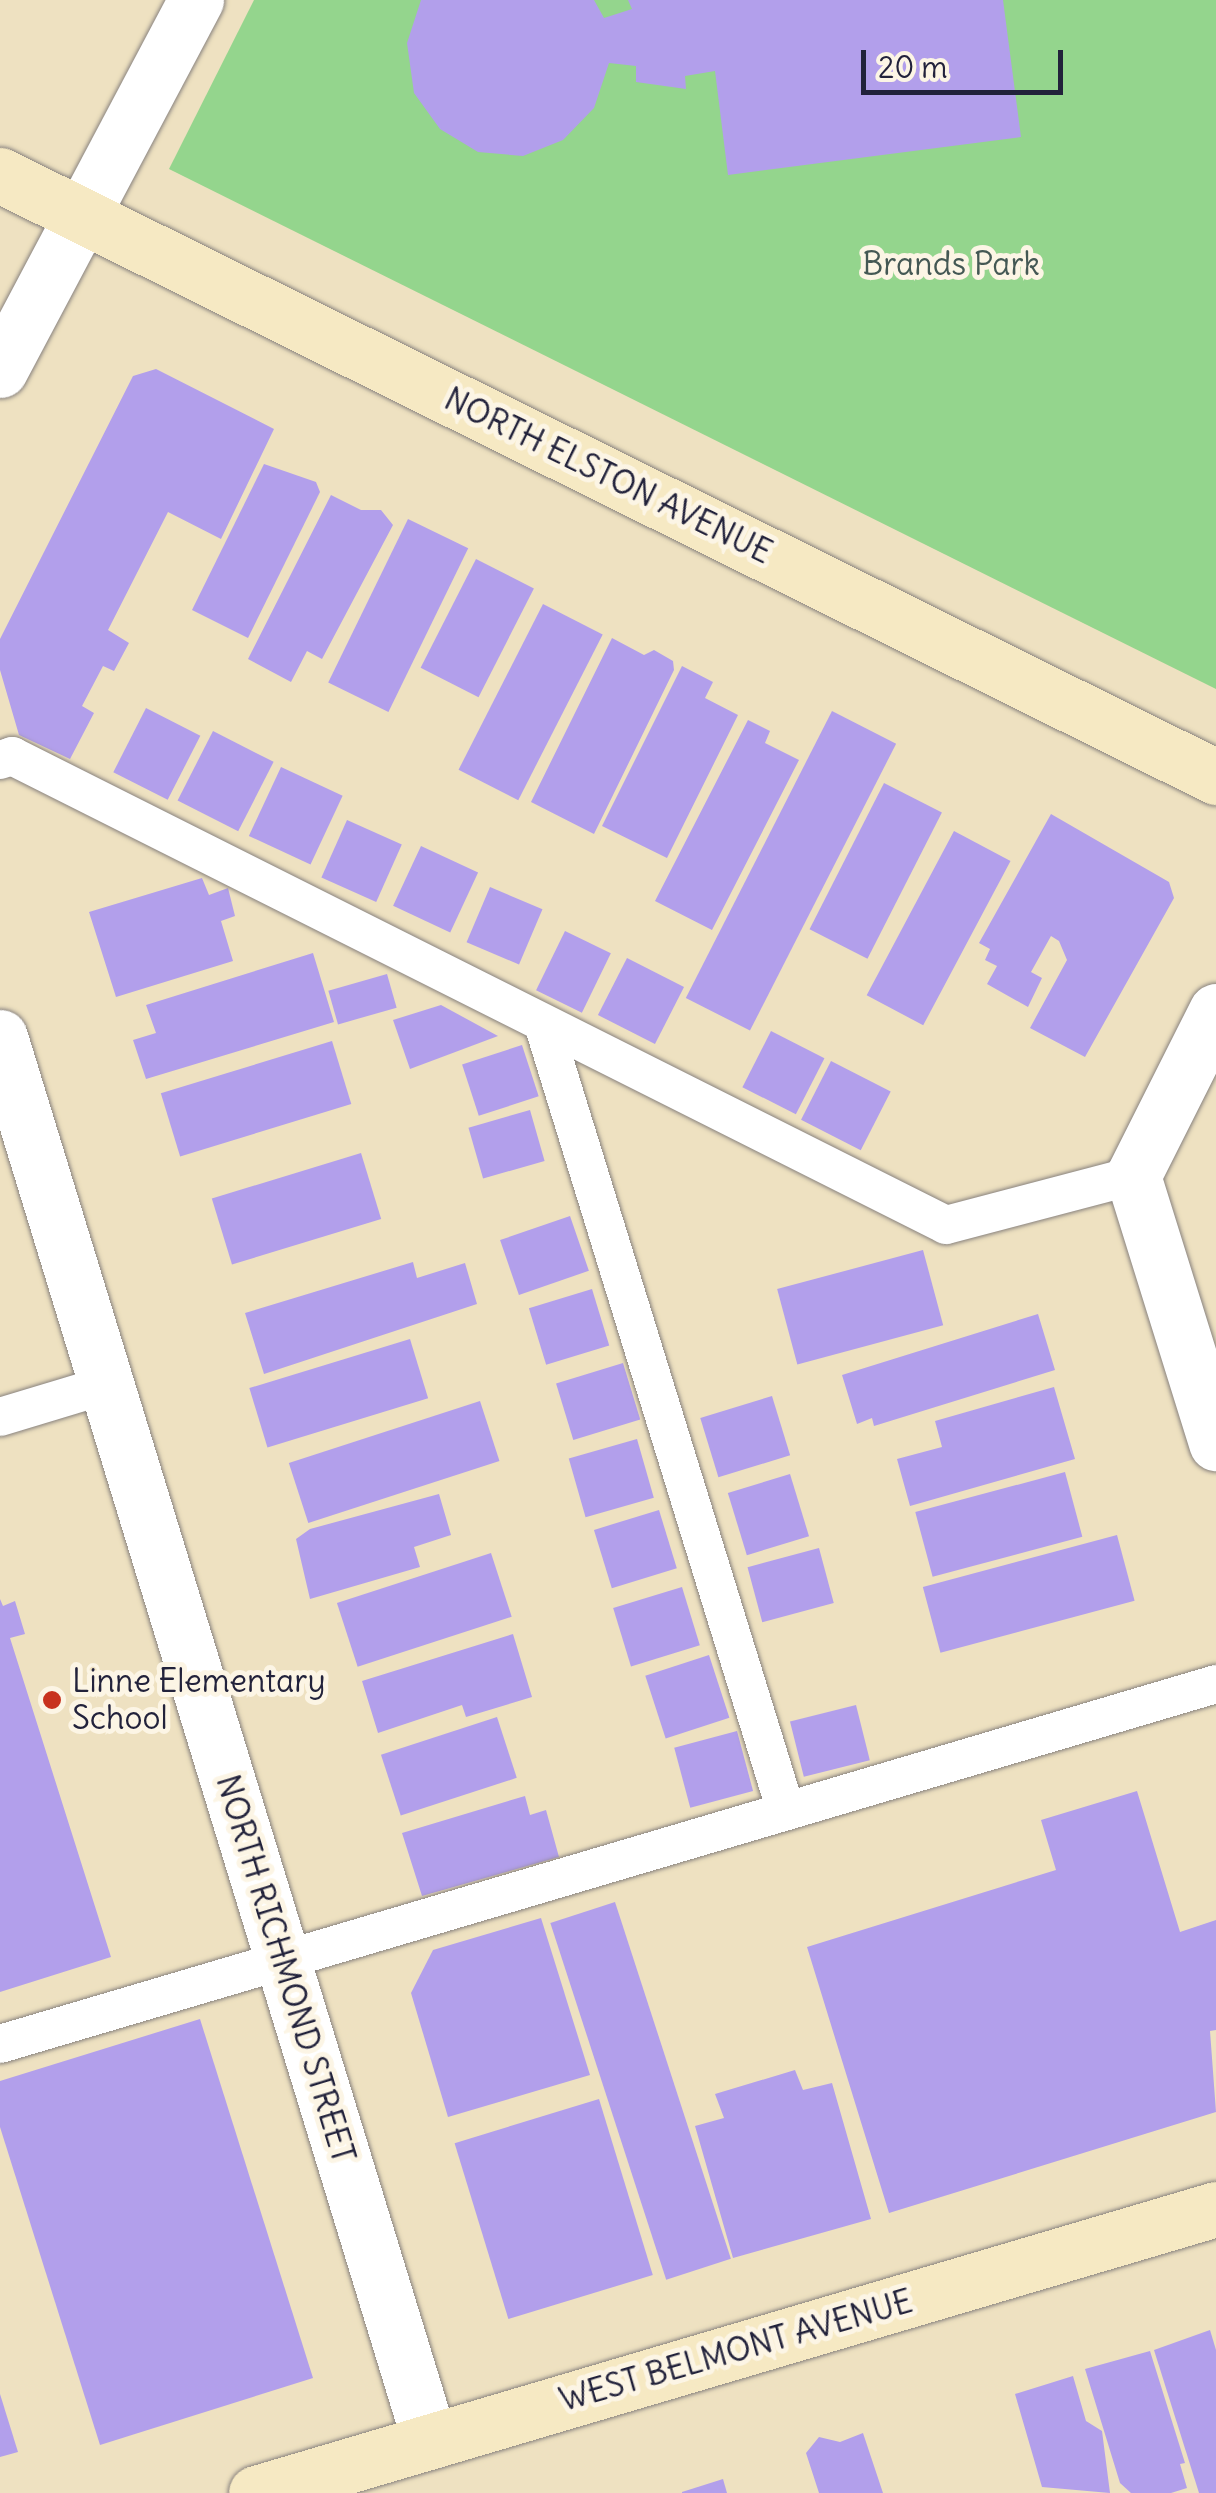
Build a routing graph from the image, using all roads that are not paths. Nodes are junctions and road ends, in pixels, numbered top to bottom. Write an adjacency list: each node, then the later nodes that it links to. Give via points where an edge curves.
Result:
1 (196, 0): 3 (street)
2 (0, 175): 3 (main road, NORTH ELSTON AVENUE)
3 (86, 218): 4 (street); 6 (main road, NORTH ELSTON AVENUE)
4 (0, 370)
5 (0, 760): 8 (lane, via 12,756)
6 (1216, 777)
7 (1216, 1011): 10 (street)
8 (544, 1026): 10 (lane, via 946,1225); 15 (lane)
9 (0, 1037): 11 (street, NORTH RICHMOND STREET)
10 (1133, 1176): 13 (street)
11 (106, 1385): 12 (lane); 16 (street, NORTH RICHMOND STREET)
12 (0, 1417)
13 (1216, 1443)
14 (1216, 1684): 15 (lane)
15 (786, 1811): 16 (lane)
16 (283, 1960): 17 (lane); 19 (street, NORTH RICHMOND STREET)
17 (0, 2044)
18 (1216, 2210): 19 (main road, WEST BELMONT AVENUE)
19 (430, 2442): 20 (main road, WEST BELMONT AVENUE)
20 (256, 2493)

